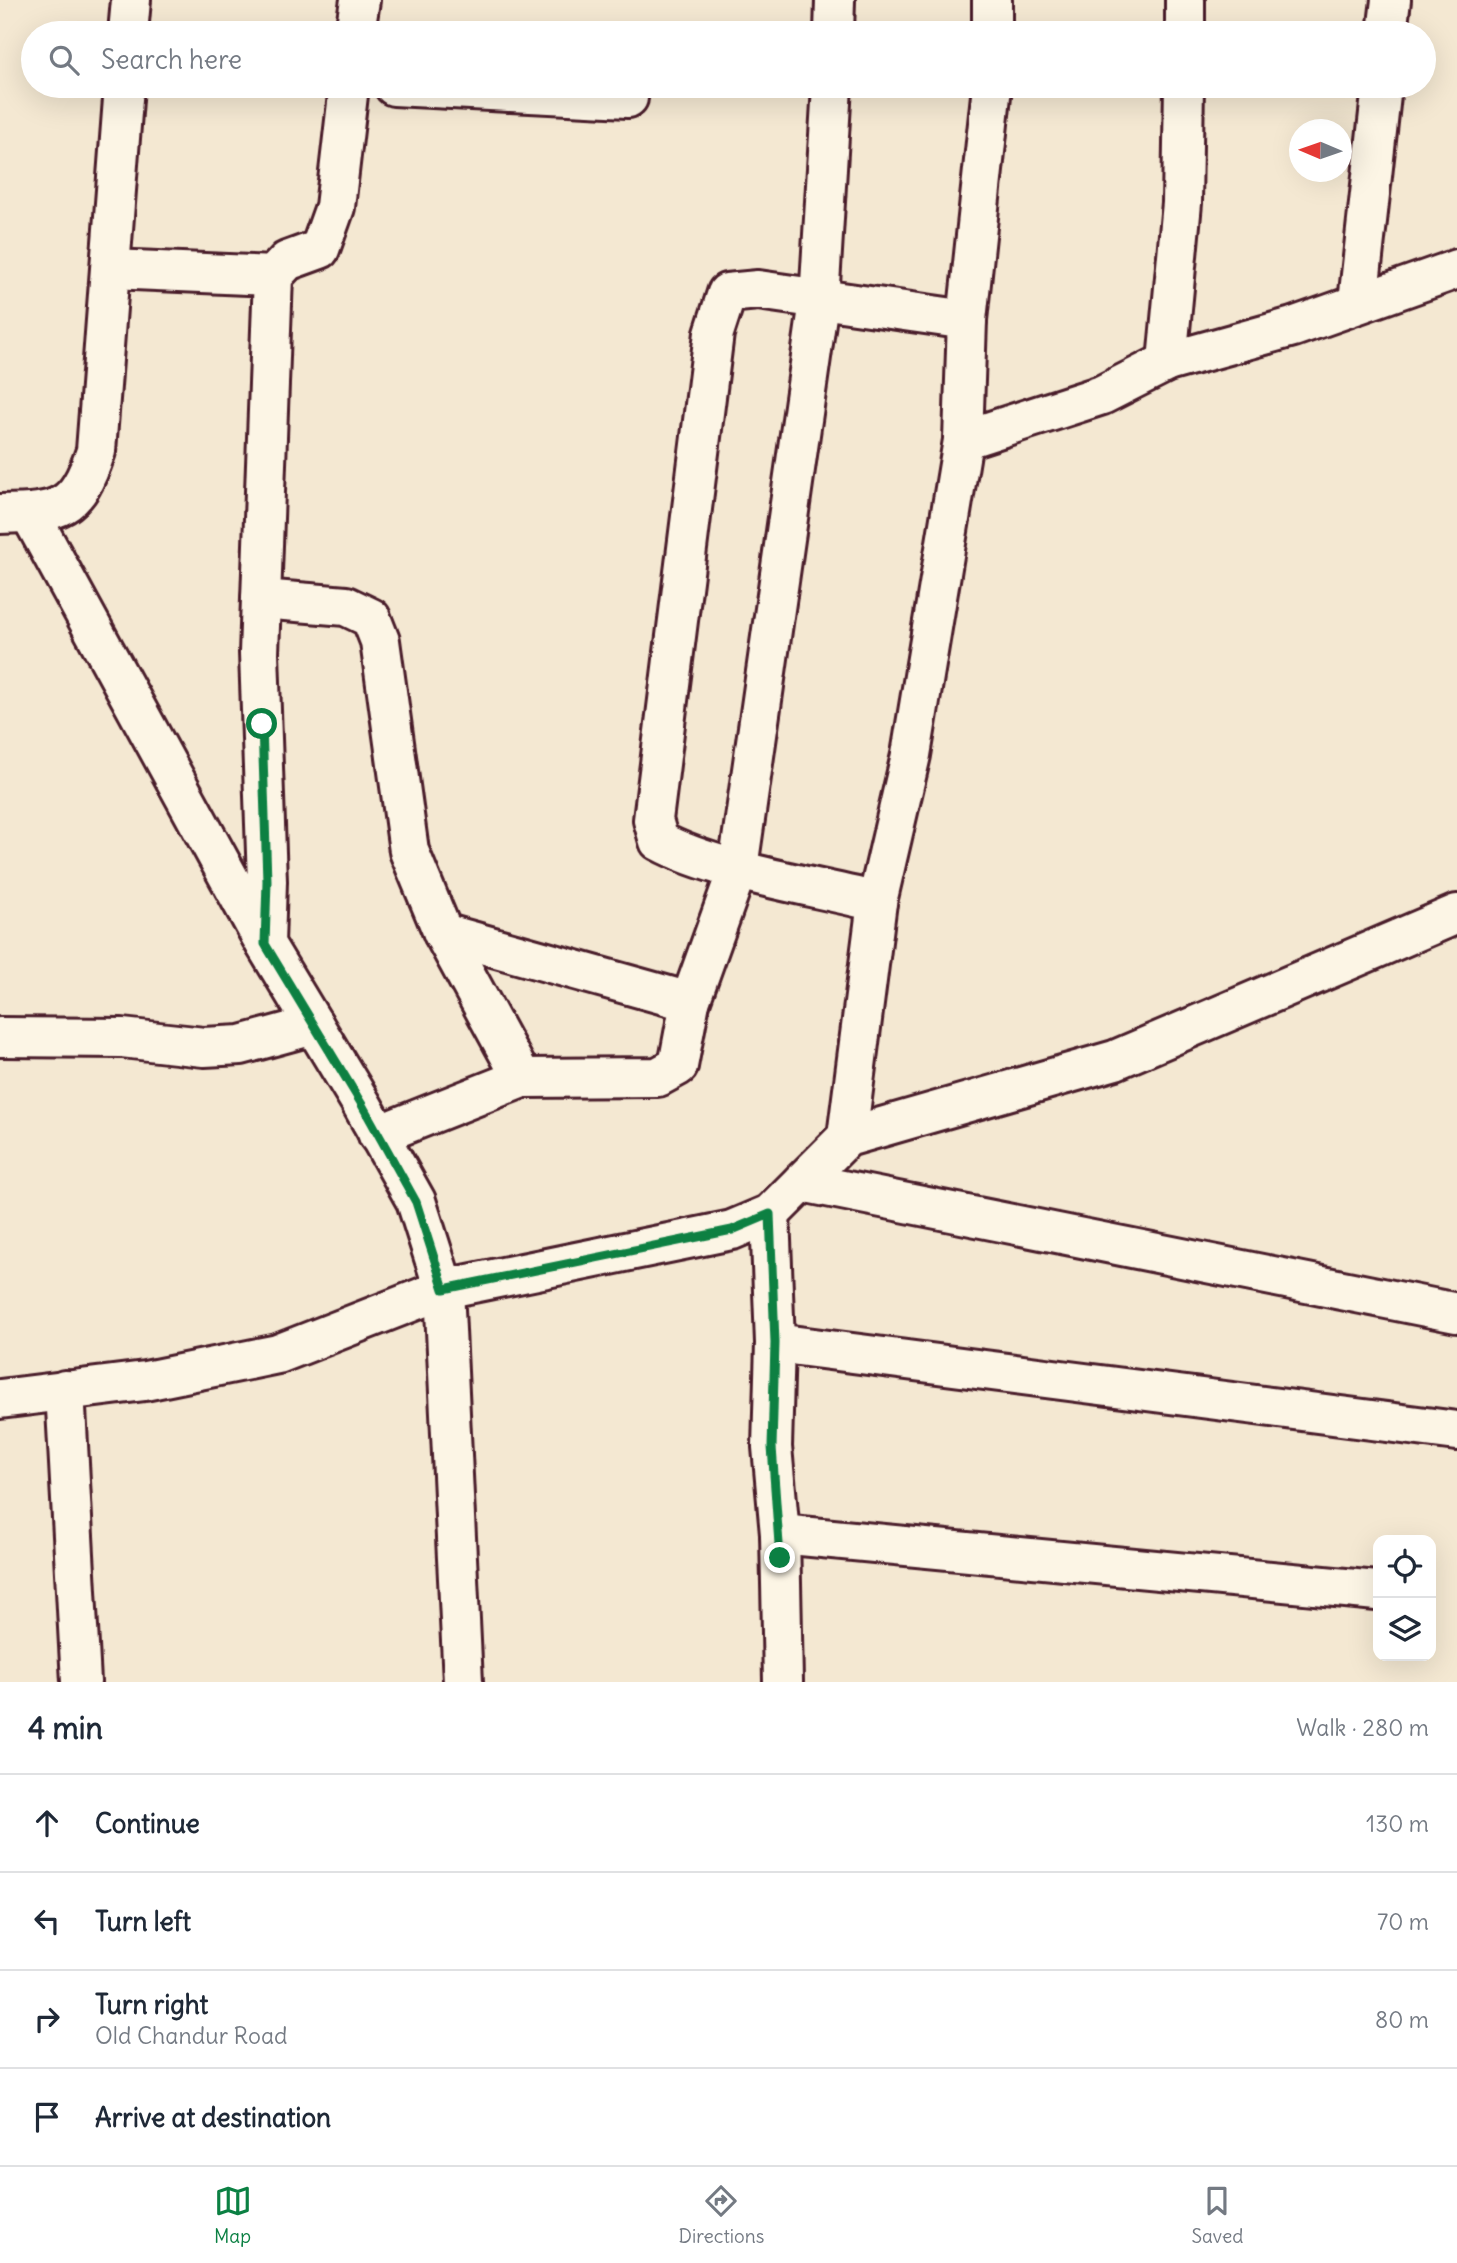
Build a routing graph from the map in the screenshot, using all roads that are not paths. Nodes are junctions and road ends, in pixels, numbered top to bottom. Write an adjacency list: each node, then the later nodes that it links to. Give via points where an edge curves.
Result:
1 (131, 0): 7 (street)
2 (360, 0): 8 (street)
3 (835, 0): 9 (street)
4 (992, 0): 10 (street)
5 (1185, 0): 11 (street)
6 (1391, 0): 12 (street)
7 (129, 21)
8 (357, 21)
9 (834, 21)
10 (992, 21)
11 (1185, 21)
12 (1388, 21)
13 (123, 98): 20 (street)
14 (348, 98): 21 (street, via 335,207 320,249 287,261)
15 (831, 98): 22 (street)
16 (991, 98): 24 (street)
17 (1184, 98): 25 (street, via 1182,203)
18 (1381, 98): 23 (street)
19 (1457, 269): 23 (street)
20 (111, 270): 21 (street); 27 (street, via 96,451 85,484 69,505)
21 (273, 276): 28 (street)
22 (819, 301): 24 (street); 29 (street); 29 (street, via 758,290 727,293 714,333 653,820 659,841 677,851)
23 (1359, 302): 25 (street, via 1293,327)
24 (967, 320): 26 (street)
25 (1167, 362): 26 (street, via 1102,395)
26 (963, 440): 30 (street, via 911,755)
27 (15, 514): 33 (street)
28 (261, 599): 32 (street, via 346,606 371,618 380,641 410,851); 33 (street)
29 (738, 868): 30 (street); 34 (street)
30 (877, 902): 39 (street)
31 (1457, 914): 39 (street, via 1115,1060)
32 (443, 933): 34 (street); 37 (street)
33 (265, 944): 35 (street)
34 (690, 1002): 37 (street, via 678,1066 657,1077)
35 (314, 1025): 36 (street, via 241,1045 204,1047 122,1038); 38 (street)
36 (0, 1037)
37 (522, 1078): 38 (street)
38 (378, 1135): 42 (street, via 416,1202)
39 (846, 1137): 40 (street)
40 (802, 1182): 41 (street); 43 (street)
41 (770, 1214): 42 (street, via 732,1230); 44 (street)
42 (444, 1289): 45 (street, via 278,1354 145,1381); 51 (street)
43 (1457, 1313)
44 (775, 1343): 47 (street); 48 (street, via 772,1447)
45 (65, 1390): 46 (street); 50 (street)
46 (0, 1399)
47 (1457, 1431)
48 (780, 1534): 49 (street); 52 (street)
49 (1373, 1591)
50 (81, 1682)
51 (463, 1682)
52 (783, 1682)

